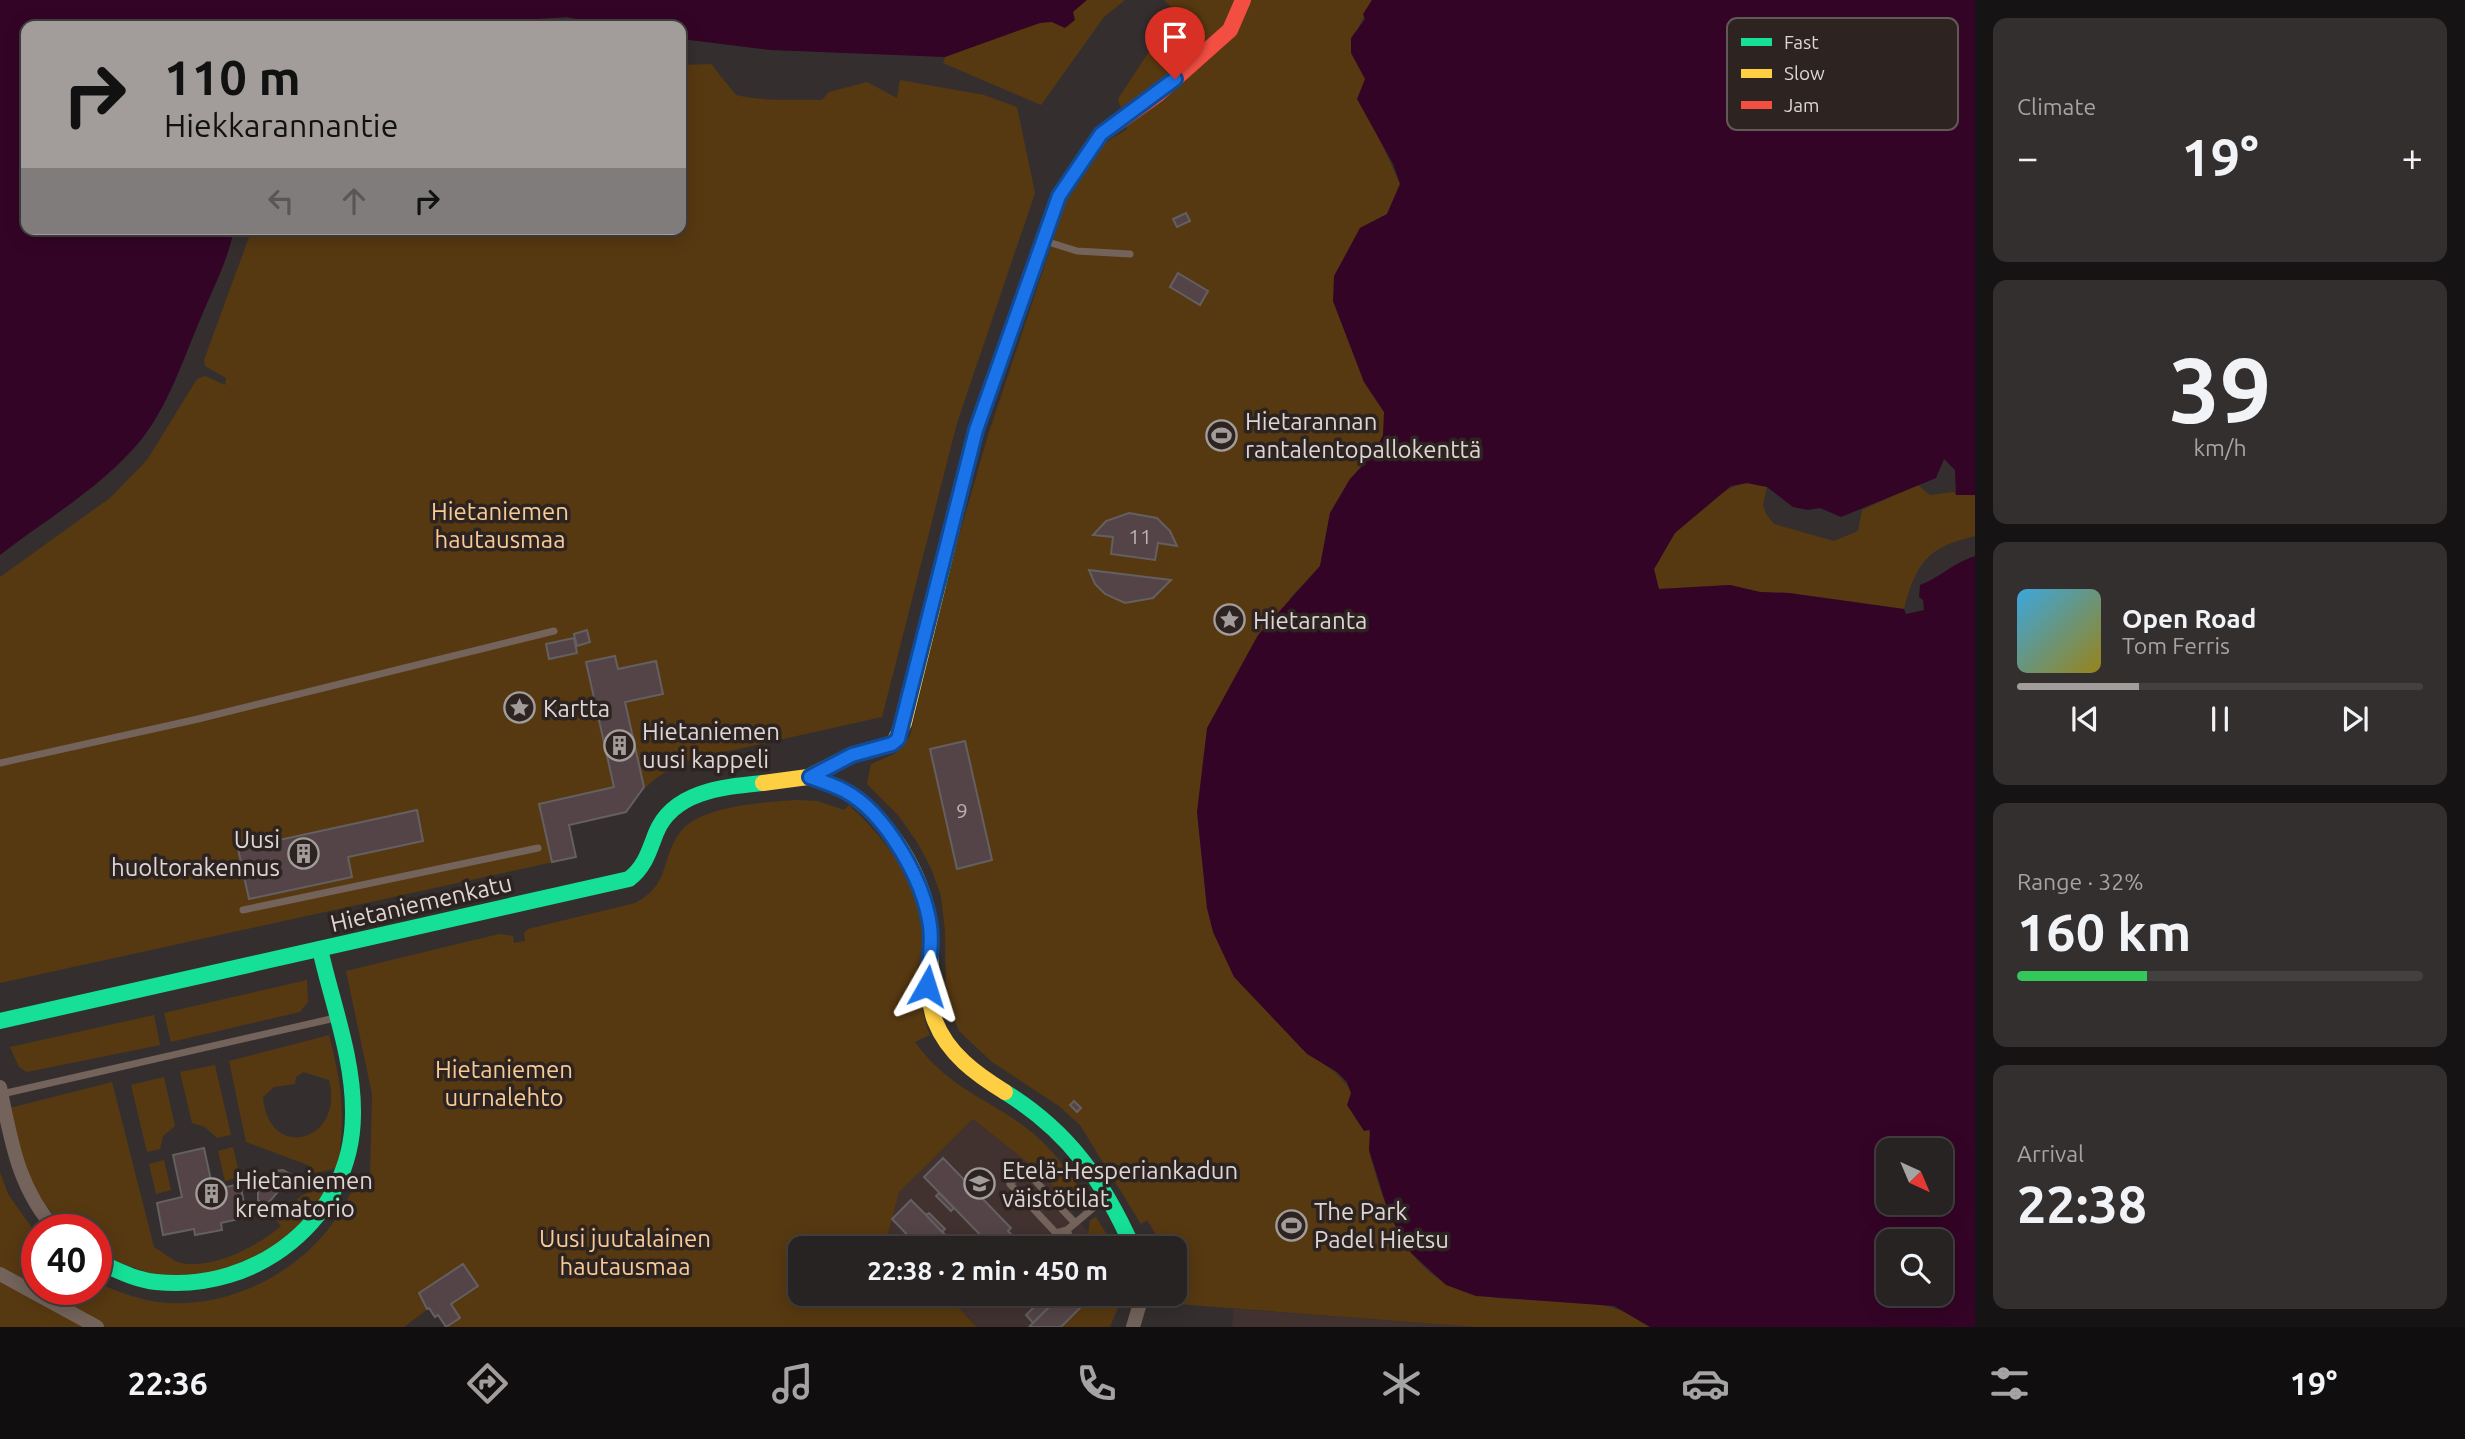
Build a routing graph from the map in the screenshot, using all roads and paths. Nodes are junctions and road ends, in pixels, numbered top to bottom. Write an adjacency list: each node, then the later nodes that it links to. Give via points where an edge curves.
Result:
1 (1243, 0): 2 (street, via 1230,30 1157,95 1101,134 1059,196)
2 (1045, 241): 3 (lane, via 1077,251); 6 (street, via 976,430 898,739 852,755)
3 (1130, 254)
4 (554, 631): 5 (lane)
5 (0, 763)
6 (810, 777): 9 (street, Hietaniemenkatu, via 745,784 690,798 671,809 640,870 629,879); 13 (street, via 851,795 884,826 910,868 930,926 927,986 942,1035 985,1082 1046,1120 1070,1143)
7 (538, 848): 8 (lane)
8 (243, 910)
9 (320, 949): 10 (street); 11 (street, Hietaniemenkatu)
10 (335, 1017): 12 (lane); 19 (street, via 351,1088 351,1139 334,1196 300,1238 233,1277 157,1282)
11 (0, 1021)
12 (1, 1091): 14 (street, via 22,1182)
13 (1106, 1198): 15 (lane); 18 (street)
14 (42, 1214)
15 (1075, 1223): 16 (lane); 16 (lane, via 1024,1169 1010,1184 1056,1233)
16 (1067, 1230): 17 (lane)
17 (1069, 1236)
18 (1127, 1236)
19 (112, 1267)
20 (0, 1274): 22 (street)
21 (1139, 1306): 23 (street)
22 (97, 1327)
23 (1133, 1327)

